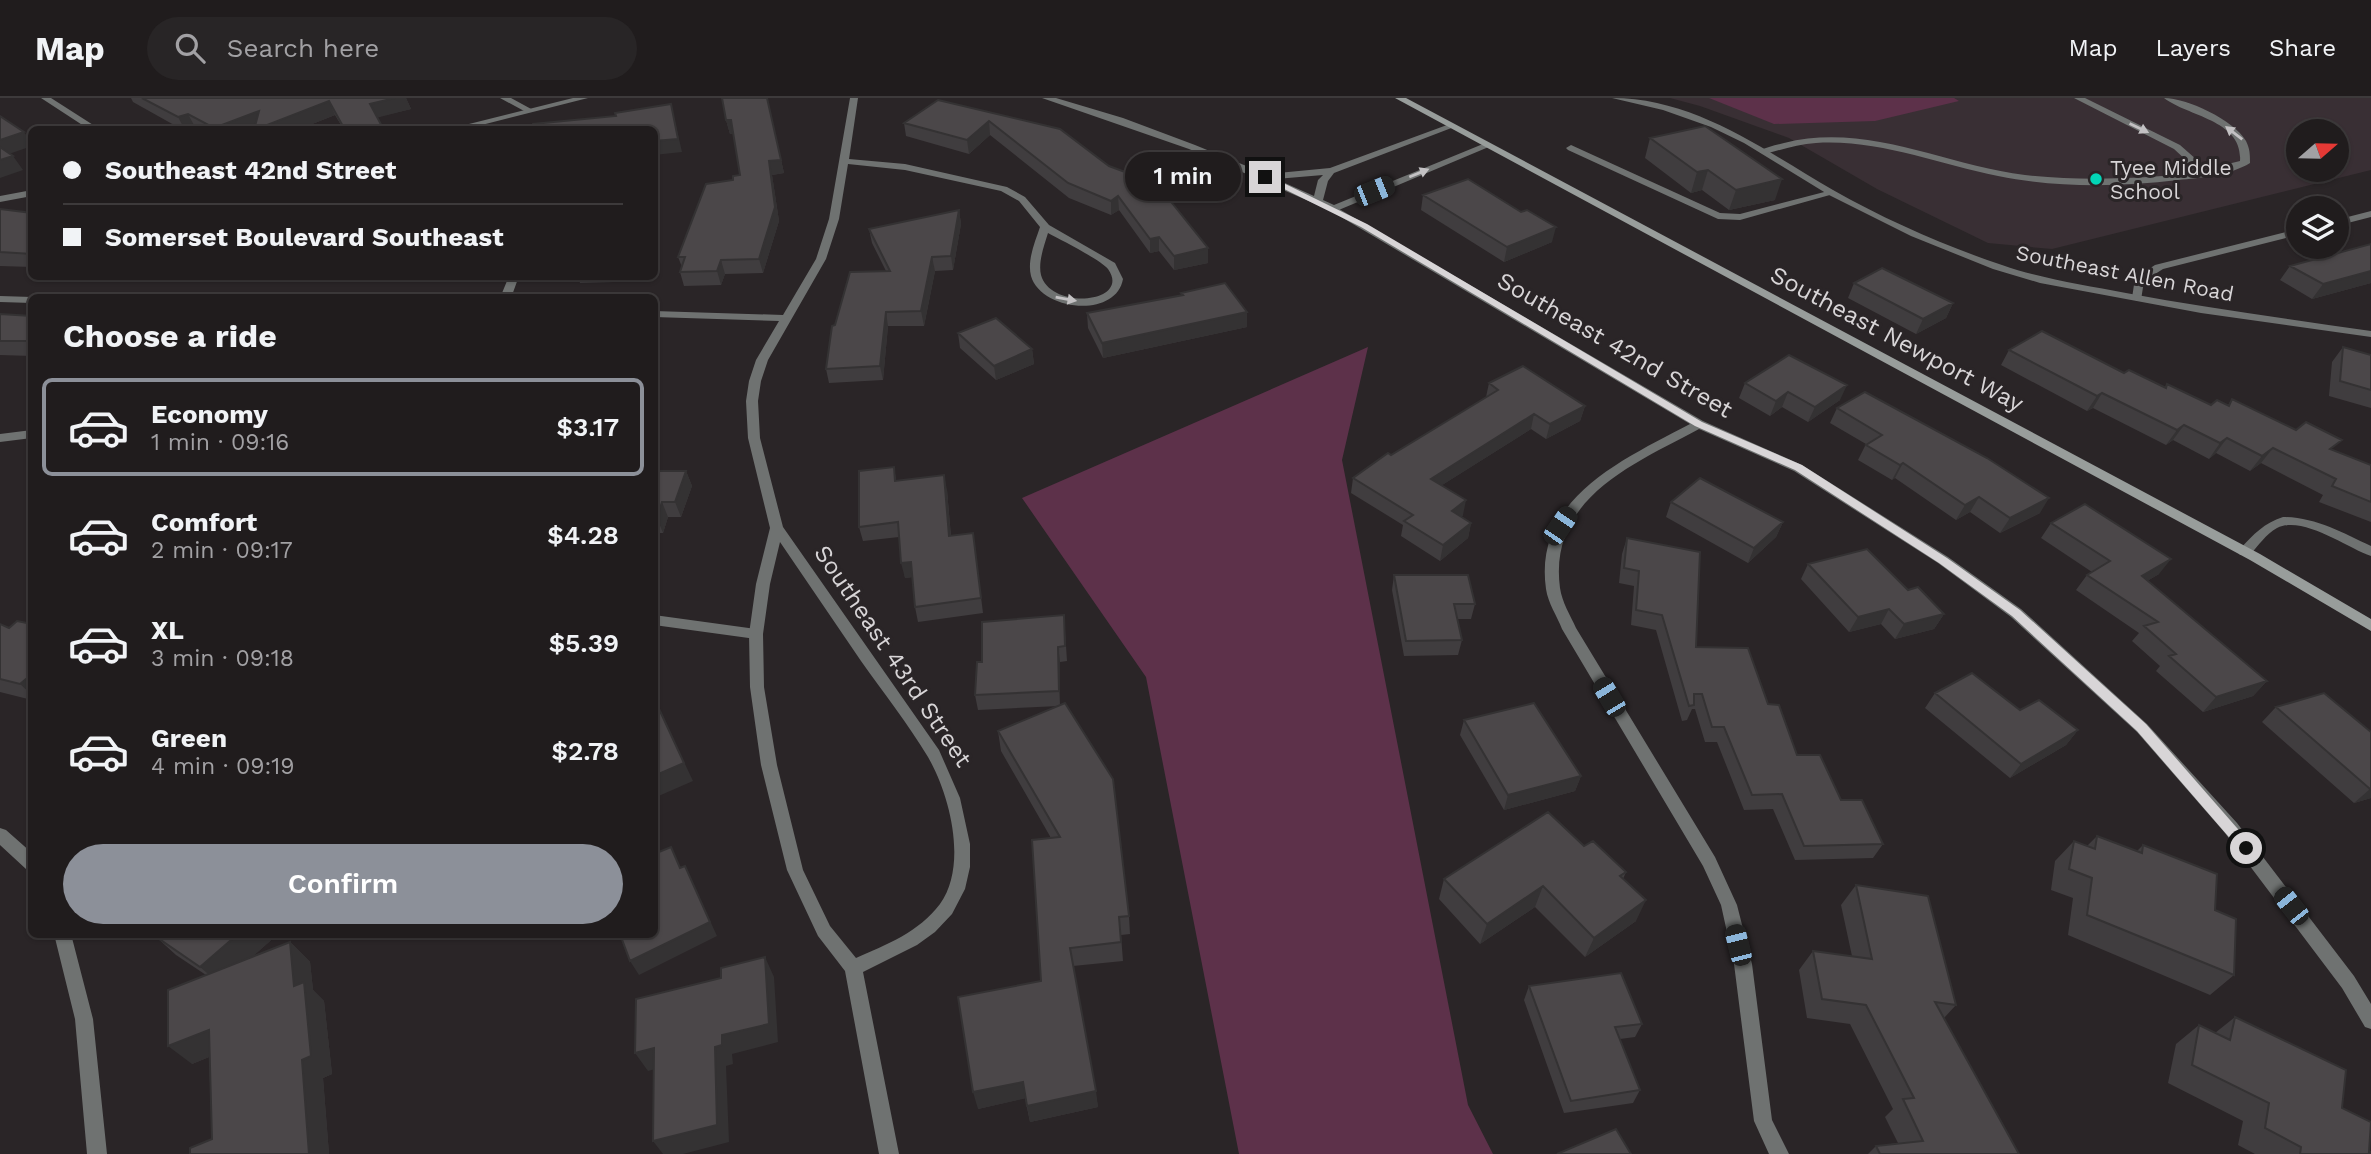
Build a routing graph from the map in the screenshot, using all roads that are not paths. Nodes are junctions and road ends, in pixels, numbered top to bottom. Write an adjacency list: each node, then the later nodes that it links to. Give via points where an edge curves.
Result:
1 (45, 98): 11 (street)
2 (504, 98): 10 (street)
3 (584, 98): 10 (street)
4 (854, 98): 17 (street, Southeast 43rd Street)
5 (1046, 98): 20 (street, Southeast 42nd Street, via 1138,124)
6 (1399, 98): 13 (main road, Southeast Newport Way)
7 (1616, 98): 16 (street, Southeast Allen Road, via 1693,117)
8 (2078, 98): 19 (street, one-way to 19, via 2177,147 2192,160)
9 (2168, 98): 19 (street, one-way to 9, via 2245,163 2248,153 2244,140 2227,126)
10 (529, 110): 12 (street)
11 (90, 126)
12 (465, 126)
13 (1450, 127): 14 (main road, Southeast Newport Way); 18 (street)
14 (1486, 146): 25 (street, one-way to 14); 41 (main road, Southeast Newport Way)
15 (1571, 148): 21 (street, via 1718,216 1740,217)
16 (1764, 151): 19 (street, via 1814,139 1847,139 2045,181); 21 (street, Southeast Allen Road)
17 (843, 161): 28 (street, via 905,167 1004,189 1022,199); 34 (street, Southeast 43rd Street, via 834,219 821,259)
18 (1331, 171): 20 (street); 24 (street, via 1323,180)
19 (2190, 174)
20 (1265, 177): 24 (street, Southeast 42nd Street)
21 (1832, 193): 30 (street, Southeast Allen Road, via 1997,267)
22 (28, 194): 23 (street)
23 (0, 199)
24 (1318, 202): 25 (street, Southeast 42nd Street)
25 (1334, 209): 36 (street, Southeast 42nd Street)
26 (2371, 214): 27 (street)
27 (2349, 220)
28 (1045, 227): 28 (street, one-way to 28, via 1035,264 1043,291 1052,297 1086,302 1115,290 1118,279 1111,265)
29 (2286, 235): 30 (street, via 2159,267 2138,280)
30 (2137, 298): 35 (street, Southeast Allen Road)
31 (0, 299): 32 (street)
32 (28, 300)
33 (658, 314): 34 (street)
34 (786, 317): 39 (street, Southeast 43rd Street, via 762,360 752,401 754,438)
35 (2371, 334)
36 (1699, 424): 49 (street, Southeast 42nd Street, via 1798,468 1943,560 2016,613 2141,728 2231,828 2306,925); 52 (street, via 1602,478 1577,501 1560,526 1551,556 1553,590 1569,629 1709,862 1729,905 1743,964 1763,1121)
37 (28, 434): 38 (street)
38 (0, 438)
39 (777, 528): 44 (street, Southeast 43rd Street, via 762,584); 48 (street, Southeast 43rd Street, via 934,754 952,789 962,839 964,868 951,903 929,928)
40 (2371, 551): 41 (street, via 2317,527 2288,521 2273,525)
41 (2245, 552): 43 (main road, Southeast Newport Way)
42 (658, 621): 44 (street)
43 (2371, 626)
44 (756, 634): 48 (street, Southeast 43rd Street, via 763,726 795,870 824,931)
45 (0, 835): 46 (street)
46 (28, 860)
47 (63, 938): 50 (street, via 84,1019)
48 (853, 968): 51 (street, Southeast 43rd Street)
49 (2371, 1021)
50 (97, 1154)
51 (889, 1154)
52 (1779, 1154)

